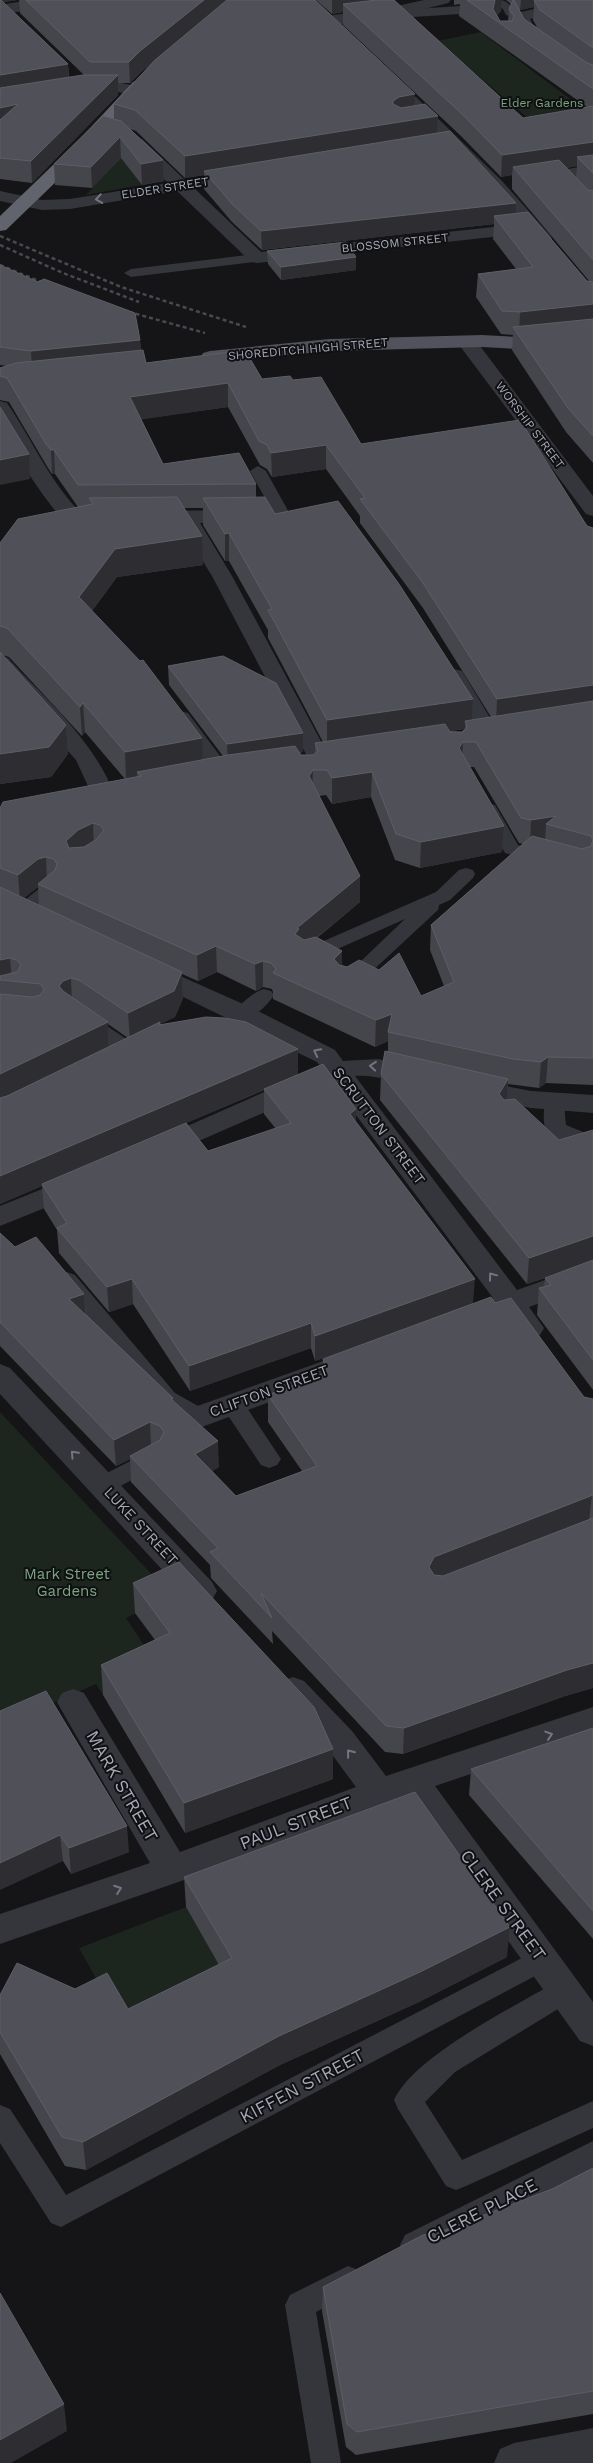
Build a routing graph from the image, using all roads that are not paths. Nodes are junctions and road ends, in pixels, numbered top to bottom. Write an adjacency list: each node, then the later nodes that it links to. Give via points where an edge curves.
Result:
1 (55, 0): 5 (street)
2 (443, 0): 6 (street)
3 (496, 0): 8 (lane)
4 (593, 1): 8 (street)
5 (0, 10): 9 (street)
6 (402, 10): 7 (lane, via 413,13); 10 (street)
7 (460, 10)
8 (516, 14): 11 (lane, via 503,18); 14 (street, via 530,35)
9 (14, 19)
10 (328, 21)
11 (502, 24)
12 (71, 74): 16 (street)
13 (148, 76): 17 (highway)
14 (593, 80)
15 (396, 86): 20 (street, via 423,119)
16 (85, 88): 17 (street, via 112,86); 18 (street)
17 (134, 90): 19 (highway)
18 (64, 93)
19 (99, 128): 26 (street, via 129,136); 29 (highway)
20 (454, 141): 21 (street); 25 (street)
21 (429, 145)
22 (593, 170): 23 (street)
23 (541, 178): 25 (street); 27 (lane)
24 (208, 181): 26 (street, ELDER STREET)
25 (496, 185): 31 (street)
26 (182, 186): 29 (street, ELDER STREET, one-way to 29, via 70,204 42,205); 33 (street)
27 (575, 189)
28 (0, 196): 29 (street, ELDER STREET)
29 (24, 201): 30 (highway)
30 (0, 226)
31 (534, 227): 32 (street); 33 (street, BLOSSOM STREET)
32 (551, 249)
33 (257, 258): 34 (lane)
34 (131, 273)
35 (593, 320): 37 (main road, via 510,332)
36 (593, 334): 37 (main road, via 519,343)
37 (474, 341): 38 (main road, SHOREDITCH HIGH STREET, via 330,345); 41 (street, WORSHIP STREET)
38 (194, 359)
39 (0, 406): 43 (street, via 38,471 73,517 71,520)
40 (258, 471): 42 (lane)
41 (593, 510)
42 (292, 516): 43 (street)
43 (173, 519): 48 (street, via 222,576)
44 (444, 661): 47 (street)
45 (0, 663): 51 (street, via 85,757)
46 (165, 698): 49 (street)
47 (488, 733)
48 (319, 758)
49 (221, 773)
50 (478, 790): 52 (lane, via 511,849)
51 (102, 794)
52 (563, 863)
53 (466, 874): 55 (lane)
54 (48, 891): 56 (lane)
55 (443, 896): 58 (lane, via 317,951); 60 (lane)
56 (11, 906): 57 (street)
57 (48, 924)
58 (307, 959)
59 (128, 960): 62 (street, SCRUTTON STREET)
60 (346, 985)
61 (264, 995): 62 (lane)
62 (234, 1010): 64 (street); 68 (street, SCRUTTON STREET, one-way to 62, via 326,1056)
63 (73, 1012): 66 (lane)
64 (196, 1019)
65 (155, 1039): 66 (street)
66 (130, 1051): 67 (street)
67 (104, 1064)
68 (338, 1070): 69 (street, one-way to 68, via 516,1107 375,1065); 72 (street); 77 (street, SCRUTTON STREET, one-way to 68)
69 (554, 1104): 70 (street); 71 (lane, via 556,1128 586,1141)
70 (593, 1104)
71 (593, 1140)
72 (136, 1159)
73 (100, 1174): 74 (street)
74 (0, 1217)
75 (53, 1263): 83 (lane, via 167,1399)
76 (593, 1273): 77 (street)
77 (512, 1302): 78 (street); 79 (street, SCRUTTON STREET)
78 (473, 1316)
79 (544, 1346)
80 (381, 1350): 82 (street, CLIFTON STREET)
81 (0, 1375): 86 (street, LUKE STREET, one-way to 81)
82 (233, 1405): 83 (street, CLIFTON STREET); 85 (lane)
83 (199, 1417)
84 (152, 1458): 86 (lane)
85 (269, 1459)
86 (103, 1485): 87 (street, LUKE STREET)
87 (218, 1609)
88 (272, 1667): 92 (street, one-way to 88, via 340,1740)
89 (73, 1702): 93 (street, MARK STREET)
90 (593, 1720): 91 (street, PAUL STREET, one-way to 90)
91 (412, 1780): 92 (street, PAUL STREET); 95 (street, CLERE STREET)
92 (379, 1792): 93 (street, PAUL STREET)
93 (172, 1870): 94 (street, PAUL STREET, one-way to 93)
94 (0, 1929)
95 (543, 1959): 96 (street, CLERE STREET); 99 (lane, KIFFEN STREET, via 61,2213)
96 (566, 1990): 97 (street, CLERE STREET); 98 (lane, via 445,2063 408,2100 456,2177)
97 (593, 2030)
98 (593, 2114)
99 (0, 2118)
100 (593, 2154): 102 (lane, CLERE PLACE, via 300,2305)
101 (593, 2448): 103 (street)
102 (326, 2463)
103 (514, 2463)

